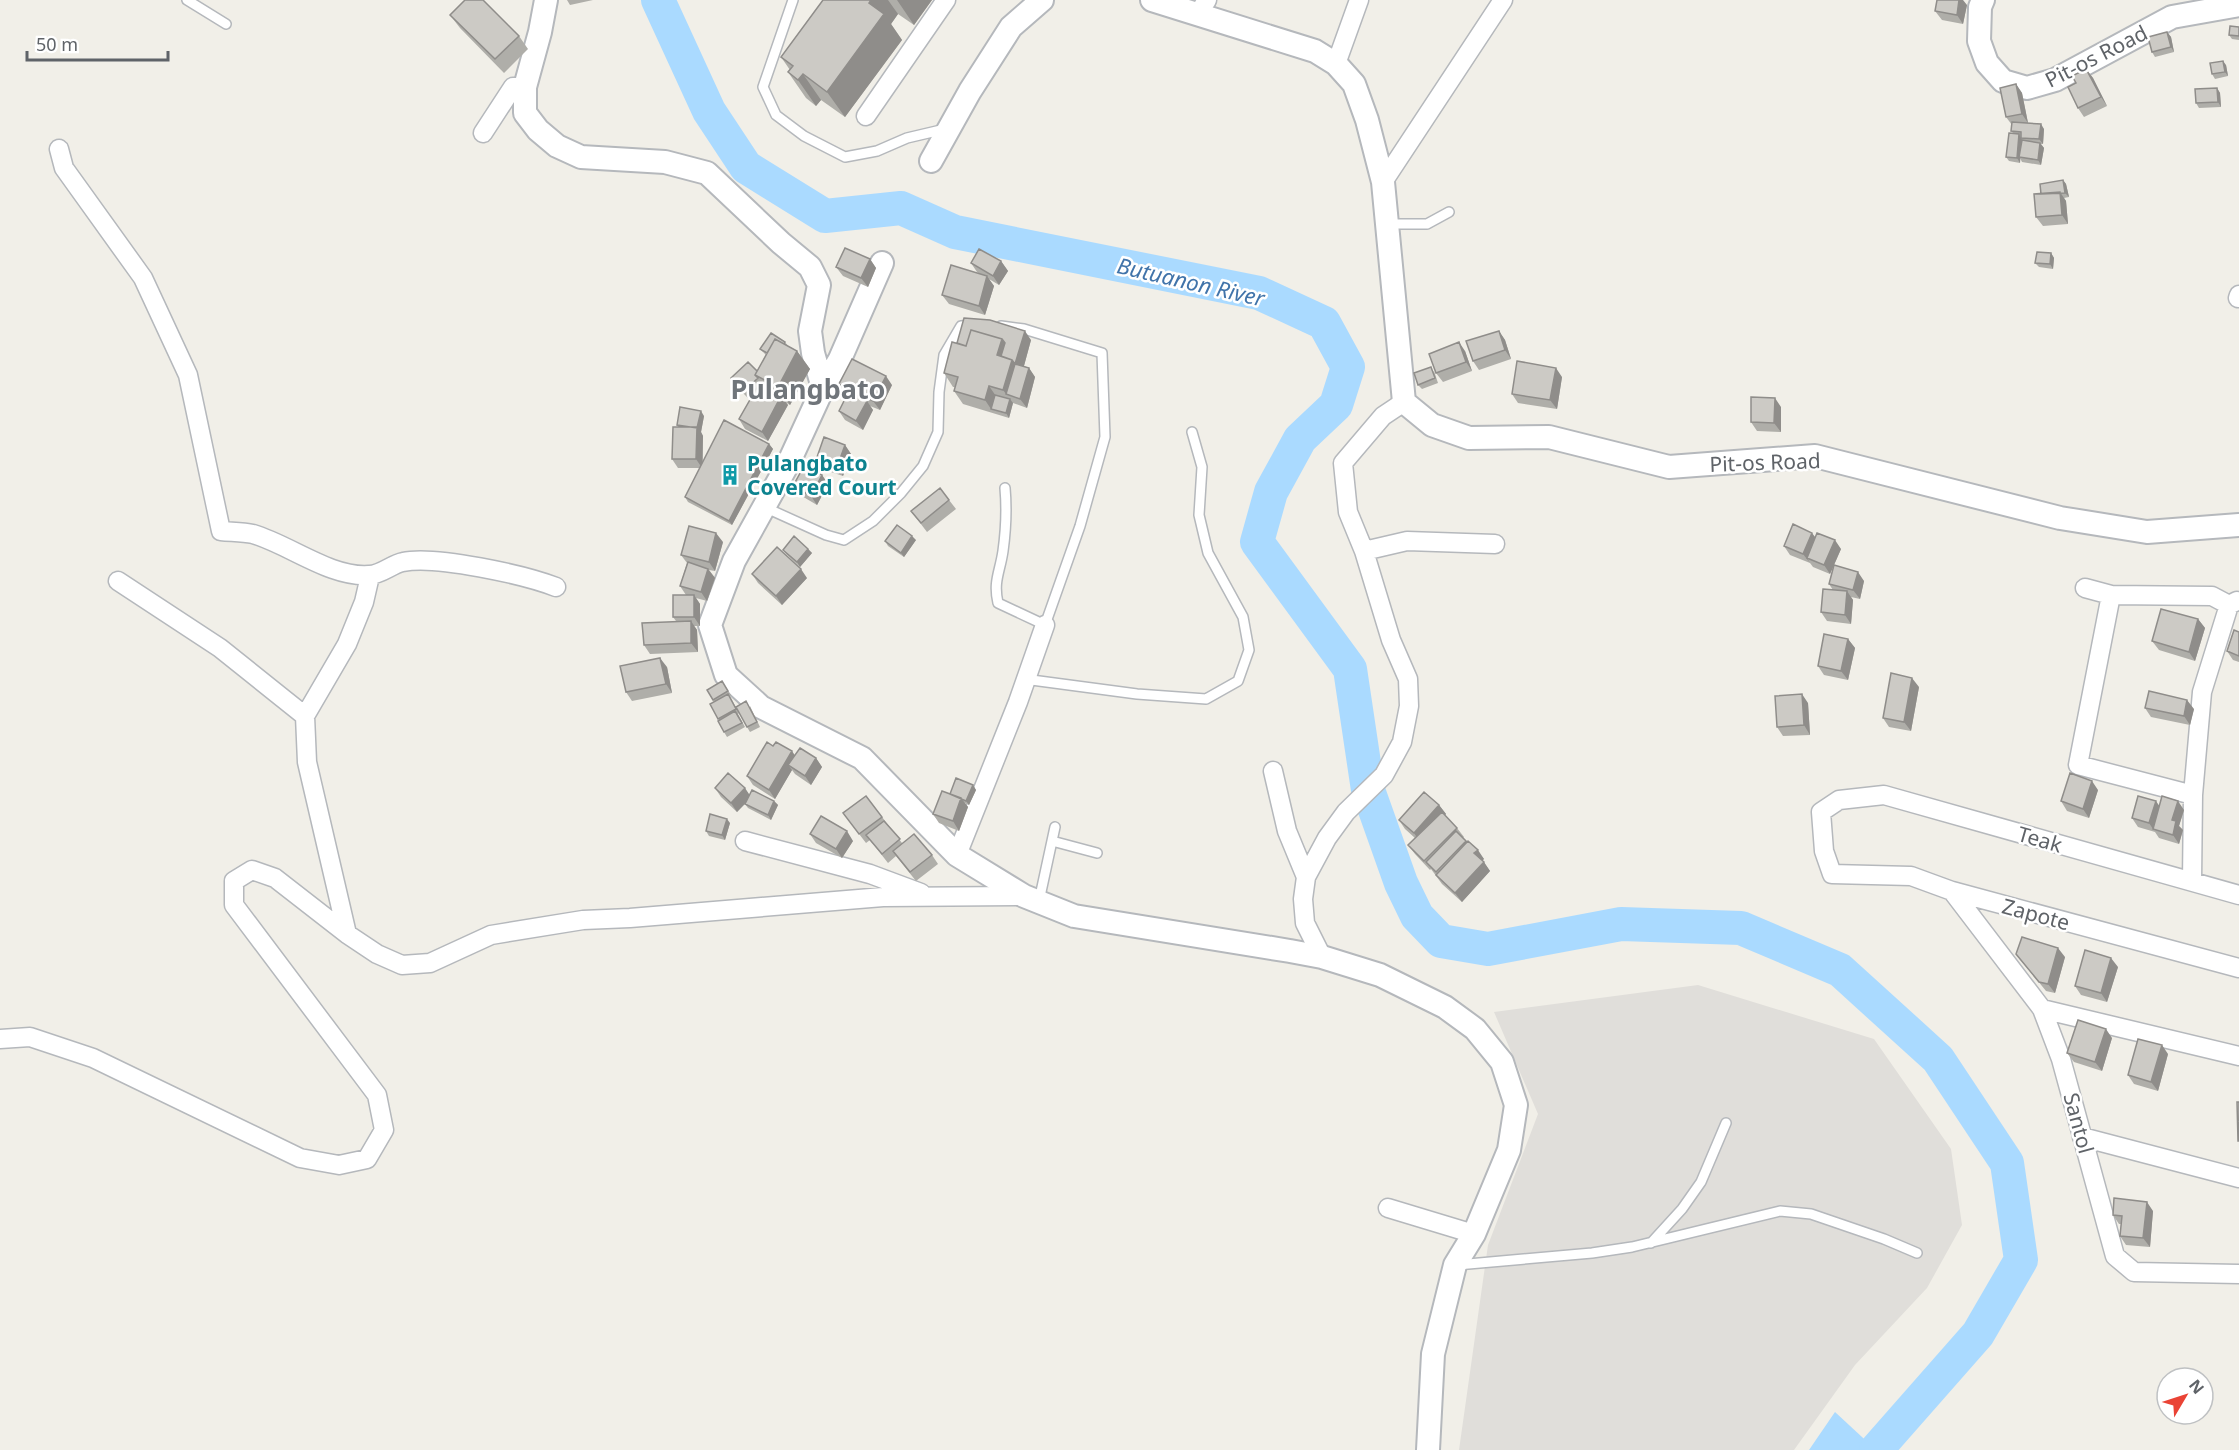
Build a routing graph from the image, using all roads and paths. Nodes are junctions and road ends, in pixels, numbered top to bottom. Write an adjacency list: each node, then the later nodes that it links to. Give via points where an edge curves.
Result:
1 (187, 0): 12 (lane)
2 (546, 0): 14 (street)
3 (794, 0): 16 (lane, via 763,87 776,114 804,136 845,157 941,130)
4 (946, 0): 15 (street)
5 (1042, 0): 16 (street, via 1011,27)
6 (1152, 0): 11 (street)
7 (1359, 0): 13 (street)
8 (1503, 0): 20 (street)
9 (1983, 0): 10 (street, Pit-os Road, via 1979,41 1987,63 2003,81 2026,88 2055,80 2172,17)
10 (2239, 5)
11 (1202, 7): 13 (street, via 1315,51)
12 (226, 24)
13 (1336, 64): 20 (street, via 1354,84)
14 (525, 87): 17 (street, via 513,87); 26 (street, via 525,113 557,146 581,157 665,162 707,173 810,267 819,285 810,331)
15 (866, 116)
16 (952, 120): 19 (street)
17 (483, 133)
18 (59, 149): 34 (street, via 64,168 143,278 188,375 221,531 251,534 330,569)
19 (931, 161)
20 (1383, 182): 22 (street)
21 (1449, 212): 22 (lane, via 1427,224)
22 (1387, 224): 27 (street)
23 (882, 263): 26 (street)
24 (982, 323): 30 (lane, via 961,326 944,355 938,432 923,466 873,521 843,540)
25 (992, 325): 40 (lane, via 1024,329 1102,353 1105,436 1080,526)
26 (823, 388): 30 (street)
27 (1404, 402): 31 (street, Pit-os Road, via 1432,425 1469,438 1549,437 1669,467 1815,456 2060,518 2147,532); 33 (street, via 1383,416 1343,463 1348,512)
28 (1192, 432): 41 (lane, via 1202,467 1199,515 1208,553 1243,617 1249,650 1238,681 1206,699)
29 (1005, 488): 40 (lane, via 1007,517 994,587 998,603)
30 (764, 507): 49 (street, via 734,561 710,625 726,675 761,707 862,758)
31 (2239, 525)
32 (1495, 544): 33 (street, via 1407,541)
33 (1364, 551): 51 (street, via 1391,640 1408,679 1409,706 1402,741 1384,775 1346,812)
34 (370, 576): 36 (street, via 404,562 439,562 534,579); 42 (street, via 347,644)
35 (118, 581): 42 (street, via 220,648)
36 (556, 587)
37 (2085, 588): 38 (street)
38 (2111, 595): 39 (street, via 2212,596); 44 (street, via 2078,765)
39 (2234, 603): 44 (street, via 2202,692)
40 (1045, 625): 41 (street)
41 (1024, 679): 49 (street)
42 (305, 716): 57 (street, via 307,762)
43 (1273, 771): 51 (street, via 1287,831)
44 (2193, 795): 52 (street)
45 (1055, 827): 47 (lane)
46 (745, 841): 55 (street, via 870,874)
47 (1052, 841): 48 (lane); 56 (lane)
48 (1097, 853)
49 (957, 855): 56 (street)
50 (1832, 874): 52 (street, Teak, via 1824,851 1821,812 1839,800 1884,795); 53 (street, Zapote, via 1911,876)
51 (1306, 877): 58 (street, via 1305,923)
52 (2192, 881): 54 (street, Teak)
53 (1952, 891): 59 (street, Zapote); 60 (street, Santol)
54 (2239, 895)
55 (928, 897): 56 (street); 57 (street, via 882,897 583,920 491,935 430,963 402,965)
56 (1031, 900): 58 (street, via 1074,916)
57 (347, 934): 61 (street, via 275,878 252,870 234,881 234,904 377,1095 384,1130 367,1159 339,1165 300,1158 93,1058 30,1037)
58 (1322, 957): 67 (street, via 1380,975 1445,1006 1475,1029 1502,1062 1516,1105 1509,1150)
59 (2239, 968)
60 (2042, 1009): 62 (street); 64 (street, Santol, via 2061,1059)
61 (0, 1040)
62 (2239, 1056)
63 (1726, 1123): 68 (lane, via 1701,1182)
64 (2082, 1137): 65 (street); 71 (street, Santol, via 2115,1256 2134,1272)
65 (2239, 1178)
66 (1388, 1208): 67 (street)
67 (1474, 1234): 70 (street)
68 (1651, 1243): 69 (lane, via 1780,1210 1811,1214); 70 (lane, via 1592,1253)
69 (1917, 1253)
70 (1455, 1265): 72 (street, via 1433,1354)
71 (2239, 1274)
72 (1428, 1450)

